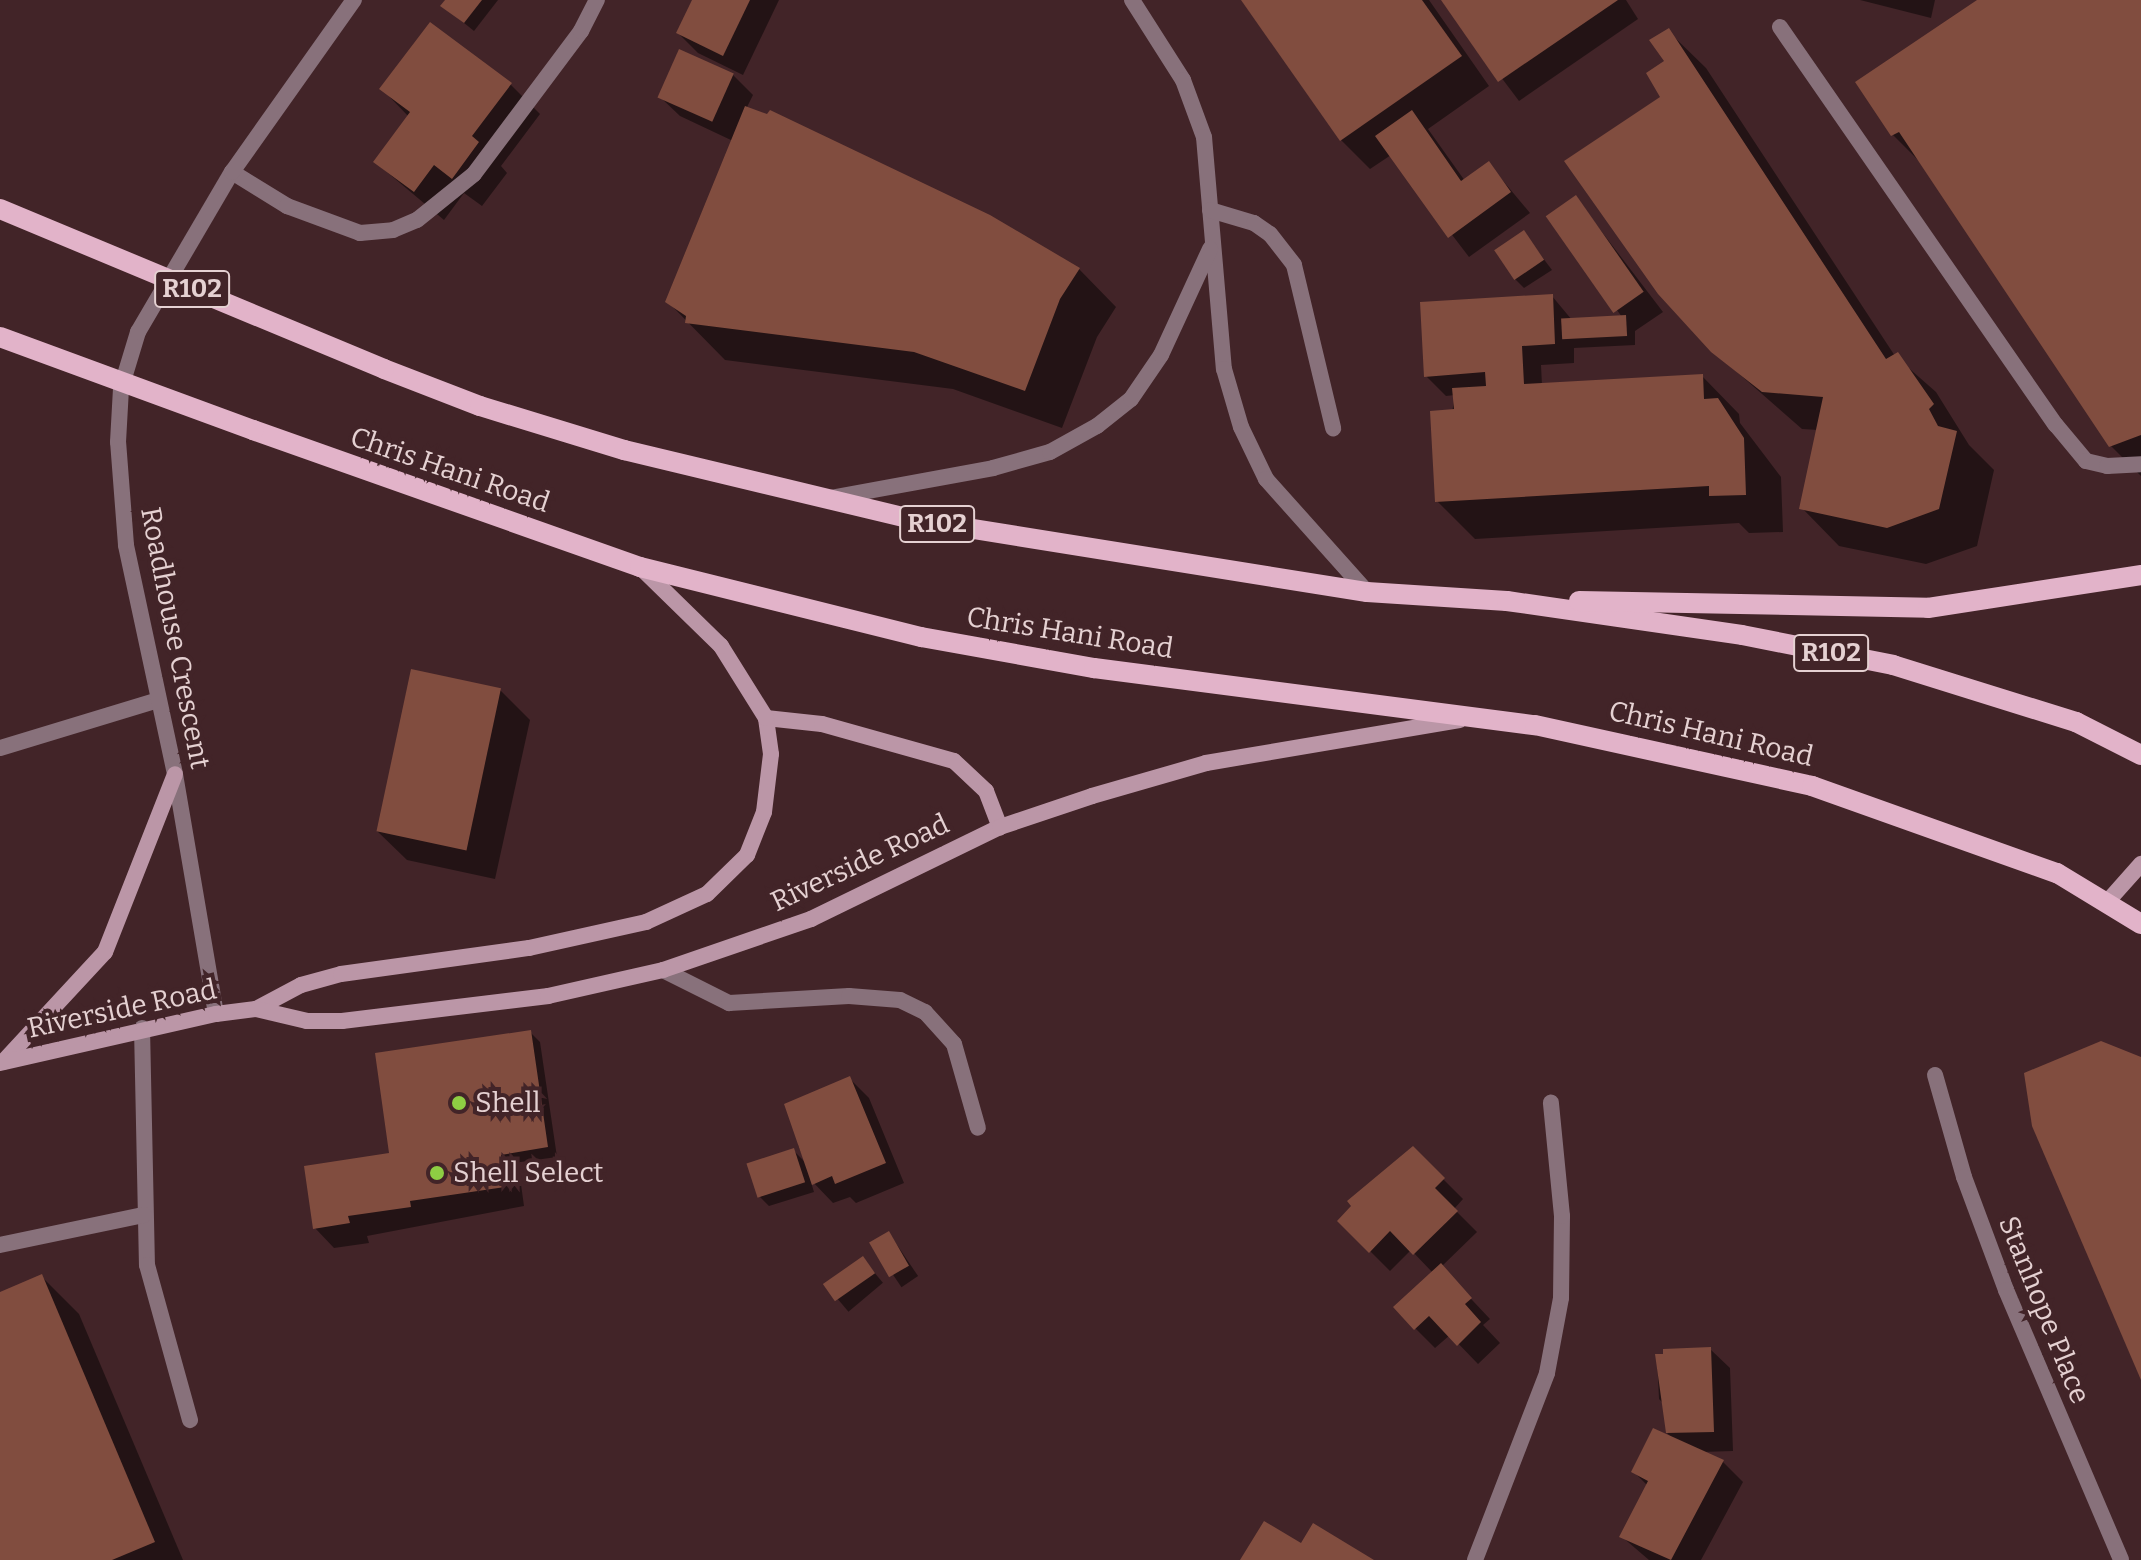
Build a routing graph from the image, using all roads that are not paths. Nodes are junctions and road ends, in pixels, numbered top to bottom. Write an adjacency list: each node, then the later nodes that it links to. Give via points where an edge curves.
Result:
1 (354, 0): 5 (street, Roadhouse Crescent)
2 (597, 0): 5 (street, via 581,31 474,174 417,220 393,230 360,233 287,206)
3 (1132, 0): 7 (street, via 1183,80 1204,137)
4 (1780, 27): 11 (street, via 2076,449 2086,461 2107,466)
5 (232, 172): 17 (street, Roadhouse Crescent, via 138,332 121,388 118,442 126,545)
6 (0, 209): 12 (main road, R102, bridge, via 480,406 624,450)
7 (1210, 210): 8 (street); 10 (street, via 1254,223 1294,265)
8 (1211, 247): 12 (street, via 1161,355 1131,399 1097,426 1050,452 993,468); 15 (street, via 1224,369 1241,427 1266,479)
9 (0, 337): 13 (main road, Chris Hani Road, bridge)
10 (1333, 428)
11 (2141, 464)
12 (827, 498): 15 (main road, R102, via 911,519)
13 (640, 567): 18 (main road, Chris Hani Road, via 921,637 1078,665); 19 (main road, Riverside Road, via 721,646)
14 (2141, 575): 16 (main road, via 1928,608)
15 (1367, 592): 16 (main road, R102)
16 (1507, 601): 21 (main road, R102, via 1742,635 1893,665 2076,722)
17 (158, 700): 20 (street); 22 (street, Roadhouse Crescent)
18 (1482, 716): 23 (main road, Riverside Road, via 1206,763); 25 (main road, Chris Hani Road, via 1618,740 1855,799 2057,873)
19 (766, 718): 23 (main road, via 822,724 954,761 986,791); 28 (main road, Riverside Road, via 771,754 764,812 747,855 707,894 646,922 544,945 320,979)
20 (0, 748)
21 (2141, 755)
22 (175, 774): 29 (street, Roadhouse Crescent); 31 (main road, via 105,952)
23 (1000, 827): 27 (main road, Riverside Road, via 811,919)
24 (2141, 864): 25 (main road)
25 (2108, 901): 26 (main road, Chris Hani Road)
26 (2141, 924)
27 (663, 970): 28 (main road, Riverside Road, via 548,996 342,1021 307,1021); 34 (street, via 729,1003 863,996 900,1000 925,1012 954,1044)
28 (256, 1009): 29 (main road, Riverside Road)
29 (216, 1014): 30 (main road, Riverside Road)
30 (142, 1028): 31 (main road, Riverside Road); 35 (street)
31 (1, 1063)
32 (1935, 1075): 39 (street, Stanhope Place, via 1964,1177 2006,1290)
33 (1551, 1103): 38 (street, via 1562,1216 1561,1298 1547,1373)
34 (978, 1128)
35 (144, 1215): 36 (street); 37 (street, via 158,1315)
36 (0, 1245)
37 (190, 1420)
38 (1475, 1560)
39 (2121, 1560)

